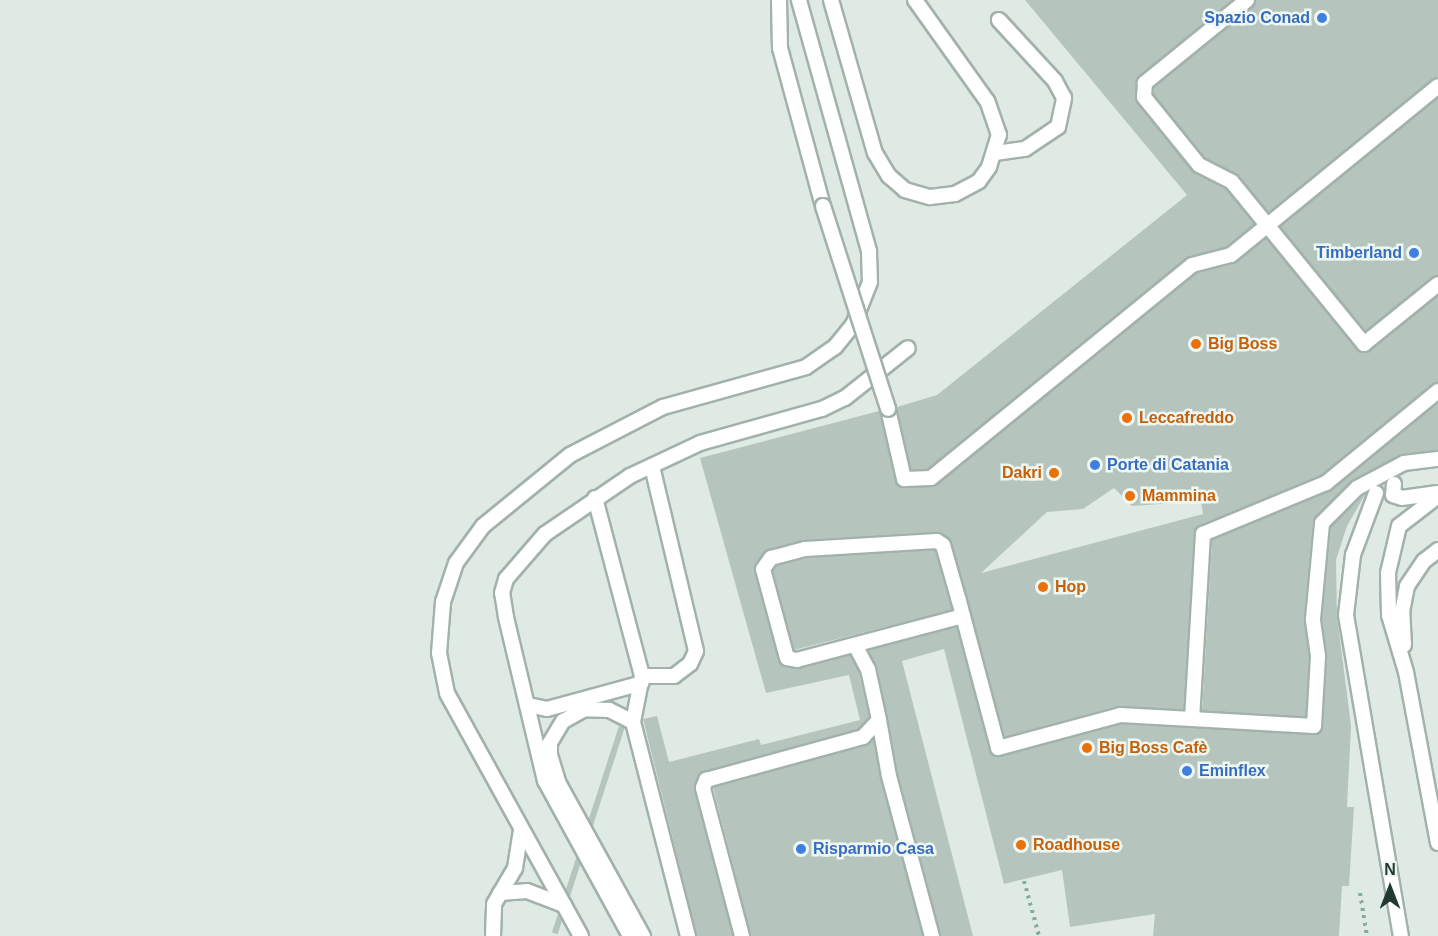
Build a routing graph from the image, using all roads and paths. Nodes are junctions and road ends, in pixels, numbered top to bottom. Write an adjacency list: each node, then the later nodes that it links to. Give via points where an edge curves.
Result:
1 (779, 0): 9 (lane, bridge, via 780,48 823,206 888,409 904,479 931,478 1192,265 1231,255)
2 (800, 0): 29 (lane, via 865,229 871,268 865,301 835,347 806,367 663,407 570,455 494,514 464,549 450,576 441,614 443,679 459,720)
3 (831, 0): 8 (lane, via 875,153 889,176 905,190 930,198 955,194 979,181)
4 (915, 0): 8 (lane, via 987,101 999,135)
5 (1247, 0): 9 (lane, via 1145,83 1144,98 1199,165 1232,182)
6 (999, 20): 8 (lane, via 1055,81 1064,98 1058,127 1025,149)
7 (1438, 86): 9 (lane)
8 (995, 153)
9 (1268, 227): 10 (lane, via 1364,344)
10 (1438, 284)
11 (909, 348): 14 (lane, via 845,398 822,409 700,443)
12 (1438, 391): 26 (lane, via 1326,483 1203,534)
13 (1438, 459): 26 (lane, via 1404,463 1357,488 1322,522 1313,619 1318,656 1314,726)
14 (652, 467): 18 (lane); 23 (lane, via 696,651 690,664 674,676)
15 (1394, 484): 17 (lane, via 1393,495 1402,498)
16 (1376, 493): 44 (lane, via 1353,555 1346,615)
17 (1438, 495): 22 (lane, via 1399,526 1389,555 1389,615)
18 (595, 498): 23 (lane); 25 (lane, via 545,534 514,567 502,593)
19 (1438, 550): 22 (lane, via 1424,561 1407,586 1402,612)
20 (963, 616): 21 (lane); 21 (lane, via 943,545 937,541 804,549 766,562 764,569 787,658 797,660); 26 (lane, via 998,748 1120,715)
21 (855, 645): 27 (lane, via 868,669)
22 (1406, 672): 30 (lane)
23 (642, 679): 24 (lane); 28 (lane)
24 (584, 704): 25 (lane, via 548,709); 28 (lane); 38 (lane, via 563,721 550,743 550,755 559,784)
25 (528, 705): 37 (lane, via 551,795)
26 (1192, 719)
27 (879, 720): 40 (lane, via 863,736 706,780 703,788); 41 (lane, via 889,776)
28 (633, 722): 39 (lane)
29 (521, 832): 32 (lane, via 515,868); 34 (lane)
30 (1438, 843)
31 (1024, 881): 42 (path)
32 (500, 893): 34 (lane, via 527,891); 35 (lane, via 494,904)
33 (1360, 893): 43 (path)
34 (564, 906): 36 (lane)
35 (494, 936)
36 (581, 936)
37 (630, 936)
38 (643, 936)
39 (688, 936)
40 (742, 936)
41 (932, 936)
42 (1039, 936)
43 (1367, 936)
44 (1401, 936)

